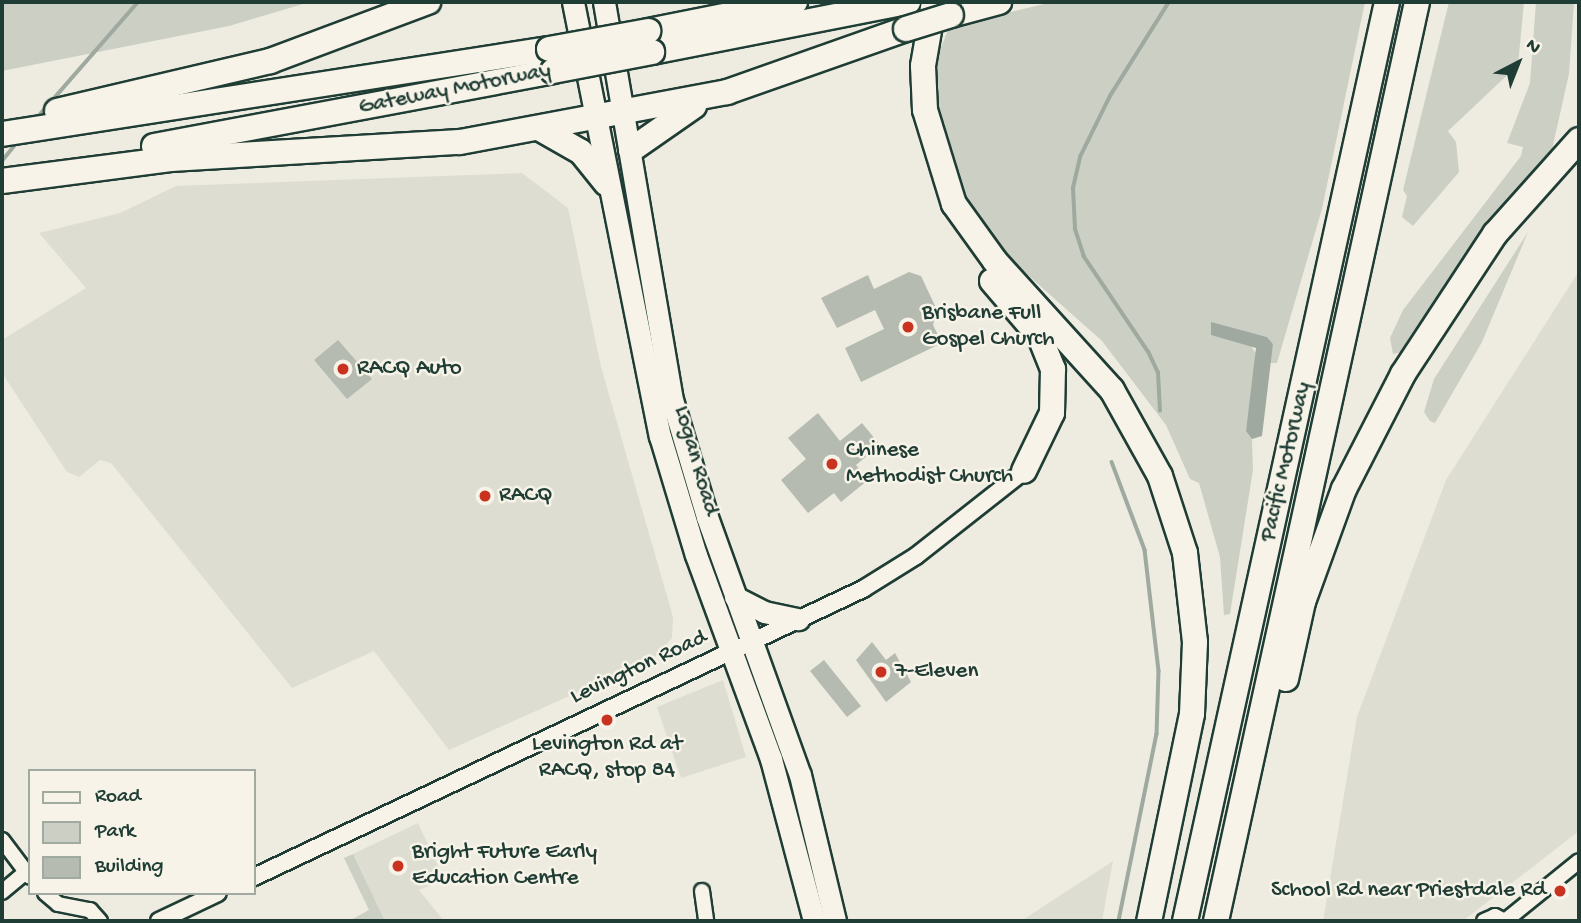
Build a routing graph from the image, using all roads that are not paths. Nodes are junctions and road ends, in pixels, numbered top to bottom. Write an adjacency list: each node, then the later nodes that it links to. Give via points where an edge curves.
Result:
1 (428, 2): 16 (highway, via 270,61)
2 (573, 2): 15 (main road, Logan Road)
3 (604, 2): 14 (main road, Logan Road)
4 (795, 2): 10 (highway, Gateway Motorway)
5 (908, 2): 10 (highway, Gateway Motorway)
6 (999, 2): 9 (highway)
7 (1387, 2): 44 (highway, Pacific Motorway)
8 (1417, 2): 45 (highway, Pacific Motorway)
9 (942, 8): 12 (highway); 13 (highway, bridge, via 906,29 776,77)
10 (650, 42): 11 (highway, Gateway Motorway, bridge)
11 (551, 60): 16 (highway, Gateway Motorway); 22 (highway, Gateway Motorway)
12 (923, 66): 24 (highway, via 913,103 936,197 957,237 1033,327 1051,359 1052,413); 43 (highway, via 928,132 954,204 995,261 1112,390 1160,476 1185,553 1195,642 1192,714)
13 (701, 97): 14 (highway); 21 (highway)
14 (625, 111): 15 (highway); 21 (main road, Logan Road)
15 (594, 116): 18 (highway); 23 (main road, Logan Road)
16 (51, 120): 17 (highway); 19 (highway, Gateway Motorway)
17 (2, 128)
18 (540, 128): 22 (highway, via 413,148 171,159); 23 (highway, via 581,152)
19 (2, 134)
20 (1579, 140): 46 (highway, via 1495,234 1456,288 1404,374 1344,489 1303,602)
21 (631, 150): 25 (main road, Logan Road, via 650,292 671,396)
22 (15, 174)
23 (606, 183): 28 (main road, Logan Road, via 660,436)
24 (1024, 471): 26 (street, Levington Road, via 901,567)
25 (735, 597): 26 (main road, via 764,612); 27 (main road, Logan Road)
26 (798, 619): 27 (street, Levington Road)
27 (752, 640): 28 (street, Levington Road); 42 (main road, Logan Road, via 807,796)
28 (731, 650): 32 (street, Levington Road); 41 (main road, Logan Road, via 782,795)
29 (2, 840): 31 (street)
30 (1579, 861): 48 (street)
31 (28, 874): 34 (street)
32 (256, 876)
33 (702, 891): 40 (street)
34 (2, 892)
35 (47, 895): 38 (street, via 58,904 90,910)
36 (214, 895): 37 (street)
37 (176, 917): 39 (street)
38 (100, 921)
39 (159, 921)
40 (706, 921)
41 (814, 921)
42 (835, 921)
43 (1149, 921)
44 (1185, 921)
45 (1216, 921)
46 (1233, 921)
47 (1484, 921): 48 (street, via 1494,916)
48 (1505, 921)

